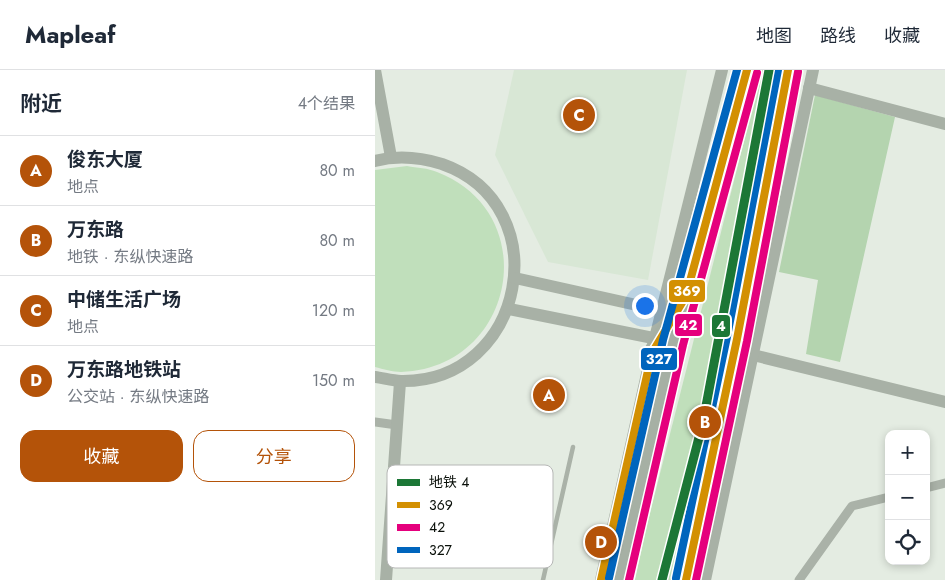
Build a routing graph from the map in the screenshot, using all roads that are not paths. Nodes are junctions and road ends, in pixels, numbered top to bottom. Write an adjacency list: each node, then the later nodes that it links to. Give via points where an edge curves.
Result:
1 (375, 70): 7 (street)
2 (722, 70): 13 (street)
3 (747, 70): 13 (highway, via 686,296)
4 (788, 70): 31 (highway)
5 (813, 70): 6 (street)
6 (809, 88): 8 (street); 15 (street)
7 (379, 113): 9 (street)
8 (945, 124)
9 (391, 157): 10 (street); 11 (street, via 424,158 455,169 481,188 501,214 513,245)
10 (375, 161)
11 (515, 278): 12 (street); 13 (street)
12 (509, 309): 14 (street); 17 (street, via 496,333 477,354 428,379)
13 (673, 313): 14 (highway)
14 (660, 343): 29 (street); 30 (highway)
15 (753, 355): 18 (street); 32 (street)
16 (375, 377): 17 (street)
17 (400, 382): 20 (street)
18 (945, 402)
19 (375, 422): 20 (street)
20 (397, 425): 22 (street)
21 (573, 447): 26 (lane)
22 (394, 465)
23 (945, 483): 24 (street)
24 (930, 487)
25 (885, 498): 33 (street, via 853,506)
26 (553, 536)
27 (387, 566): 28 (street)
28 (386, 580)
29 (601, 580)
30 (619, 580)
31 (687, 580)
32 (705, 580)
33 (799, 580)

